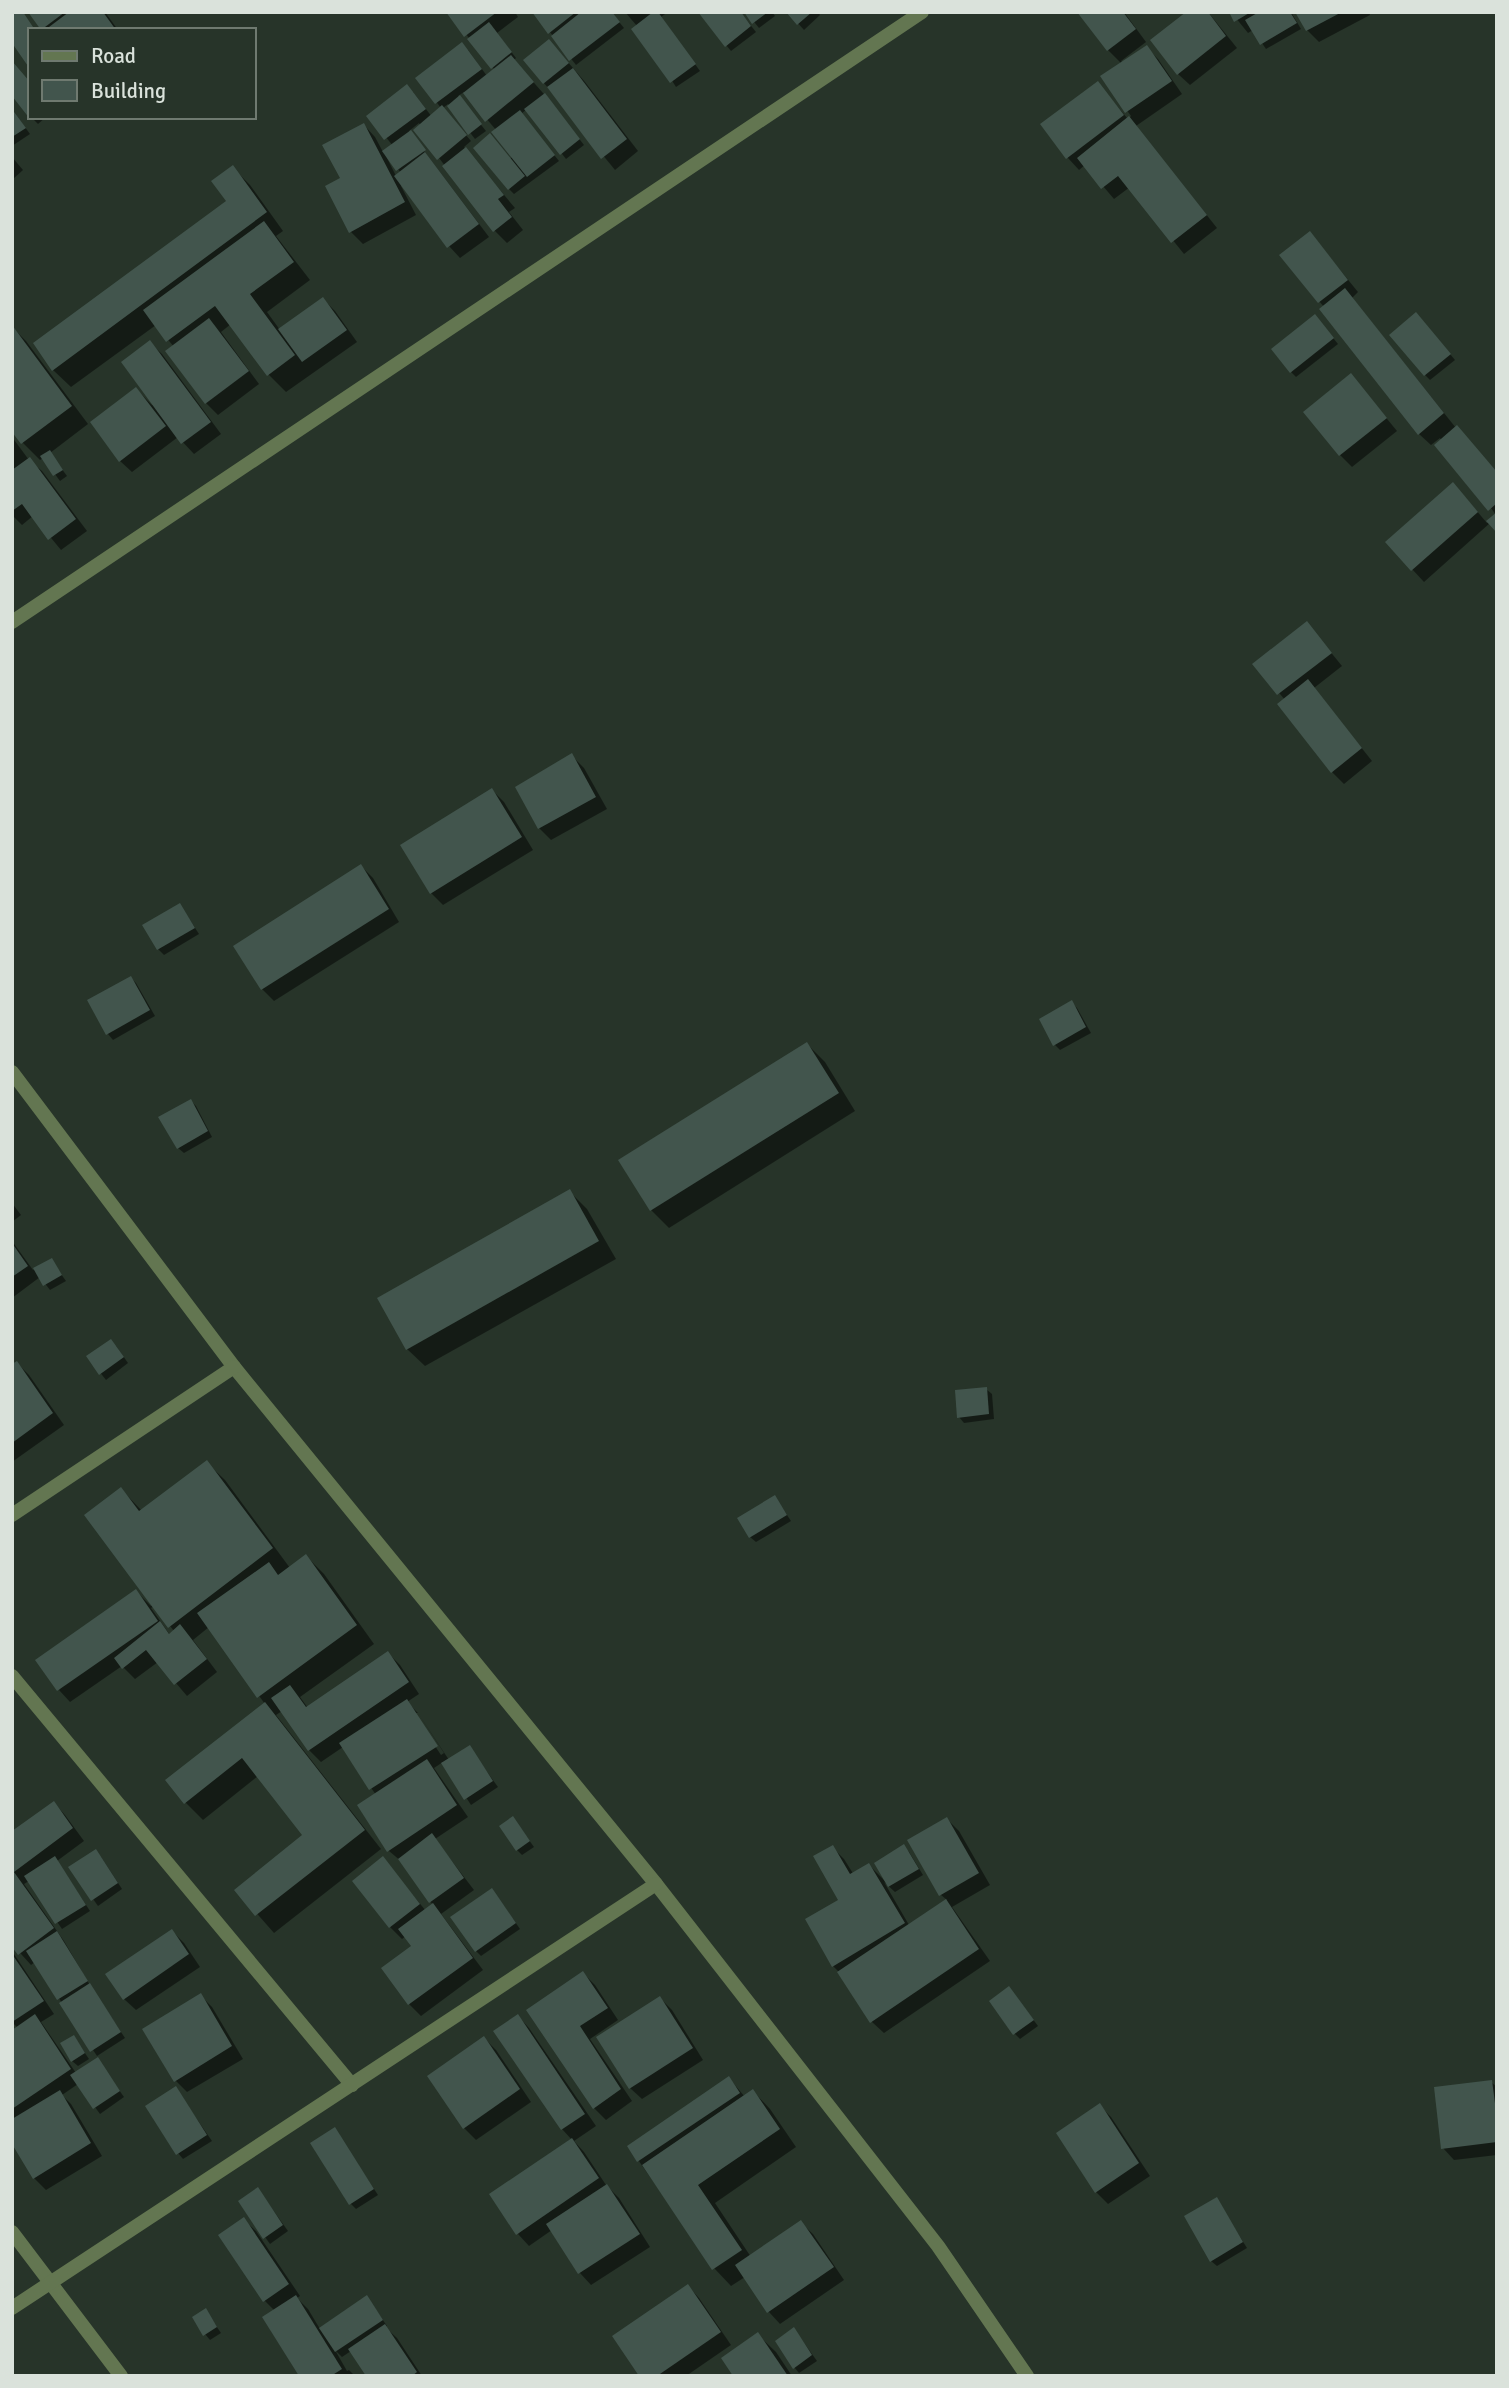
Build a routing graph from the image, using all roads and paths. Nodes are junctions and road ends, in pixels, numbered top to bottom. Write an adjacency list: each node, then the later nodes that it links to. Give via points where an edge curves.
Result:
1 (922, 12): 2 (street)
2 (12, 622)
3 (12, 1072): 4 (street)
4 (234, 1367): 5 (street); 7 (street)
5 (12, 1516)
6 (12, 1676): 8 (street)
7 (656, 1884): 8 (street); 13 (street, via 937,2246)
8 (352, 2085): 10 (street)
9 (12, 2232): 10 (street)
10 (52, 2283): 11 (street); 12 (street)
11 (12, 2308)
12 (121, 2376)
13 (1027, 2376)

